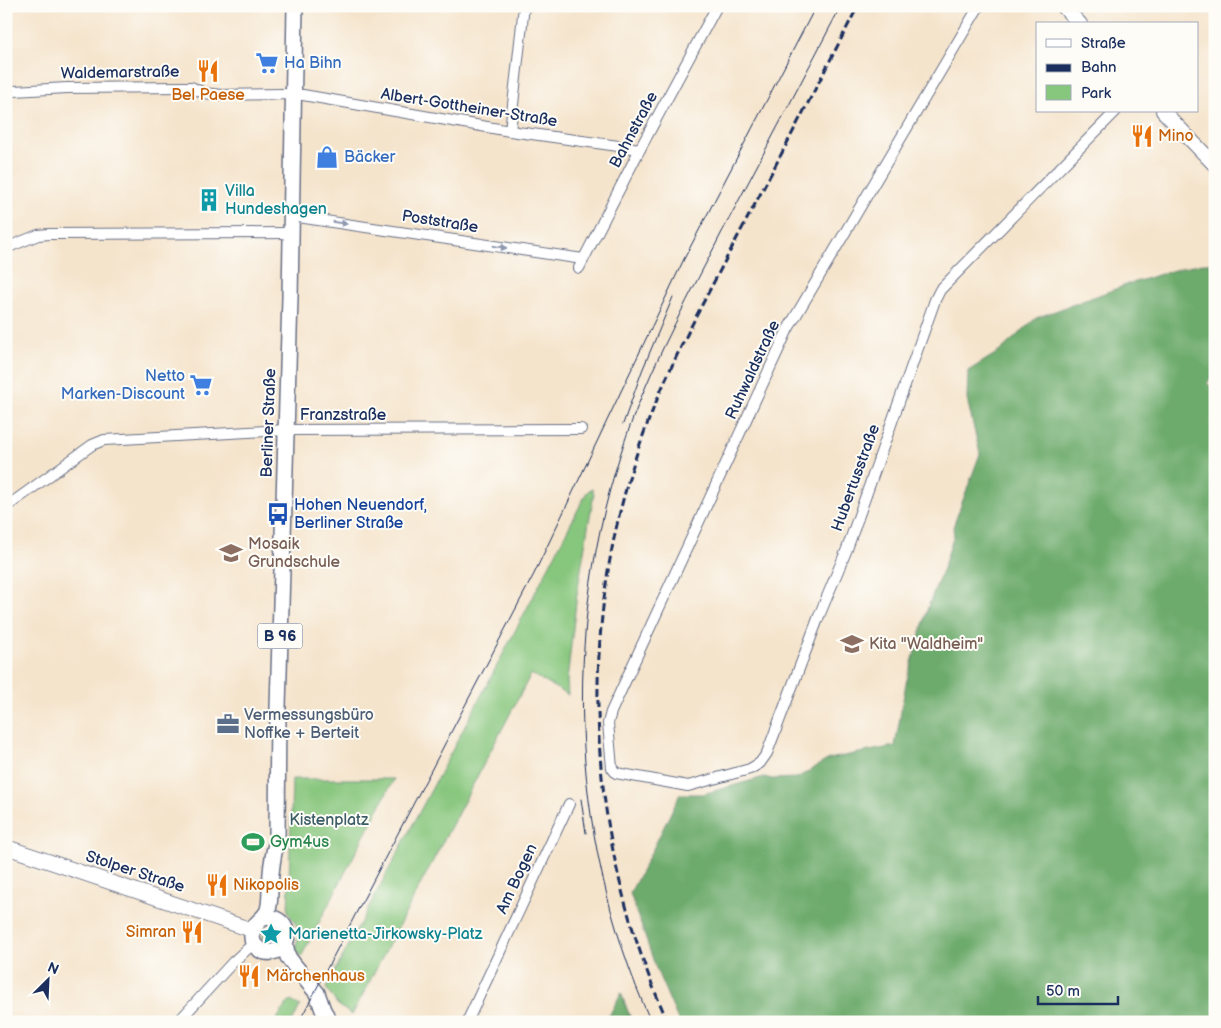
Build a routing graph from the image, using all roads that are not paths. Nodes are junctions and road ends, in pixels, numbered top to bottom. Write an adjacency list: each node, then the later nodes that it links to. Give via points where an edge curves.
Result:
1 (295, 6): 8 (main road, Berliner Straße / B 96)
2 (524, 6): 11 (street)
3 (716, 6): 12 (street, Bahnstraße)
4 (979, 6): 21 (street, Ruhwaldstraße, via 788,329 611,712 608,722)
5 (1063, 6): 6 (main road)
6 (1078, 22)
7 (6, 94): 8 (street, Waldemarstraße, via 66,88 191,87 221,95)
8 (294, 94): 11 (street, Albert-Gottheiner-Straße); 14 (main road, Berliner Straße / B 96)
9 (1115, 112): 21 (street, Hubertusstraße, via 940,290 847,548 764,759 750,768 688,786 618,774)
10 (1164, 112): 13 (main road)
11 (510, 131): 12 (street, Albert-Gottheiner-Straße)
12 (640, 149): 17 (street, Bahnstraße)
13 (1215, 165)
14 (291, 216): 15 (main road, Berliner Straße / B 96); 17 (street, Poststraße, one-way to 17)
15 (291, 233): 16 (street, via 49,234); 19 (main road, Berliner Straße / B 96)
16 (6, 248)
17 (581, 264)
18 (581, 429): 19 (street, Franzstraße)
19 (286, 430): 20 (street, Franzstraße, via 104,440 92,445); 23 (main road, Berliner Straße / B 96)
20 (6, 508)
21 (612, 768)
22 (569, 804): 32 (street, Am Bogen)
23 (277, 841): 25 (main road, Berliner Straße / B 96, via 269,905); 26 (main road, Berliner Straße / B 96)
24 (6, 847): 27 (main road, Stolper Straße)
25 (263, 918): 26 (main road); 27 (main road, B 96, via 258,921)
26 (282, 923): 28 (main road, B 96, via 287,933)
27 (253, 936): 29 (main road, B 96, via 260,950); 31 (street)
28 (284, 944): 29 (main road, via 278,951); 30 (main road, B 96, via 288,957 313,987)
29 (268, 952): 30 (main road, B 96)
30 (327, 1016)
31 (178, 1022)
32 (467, 1022)

